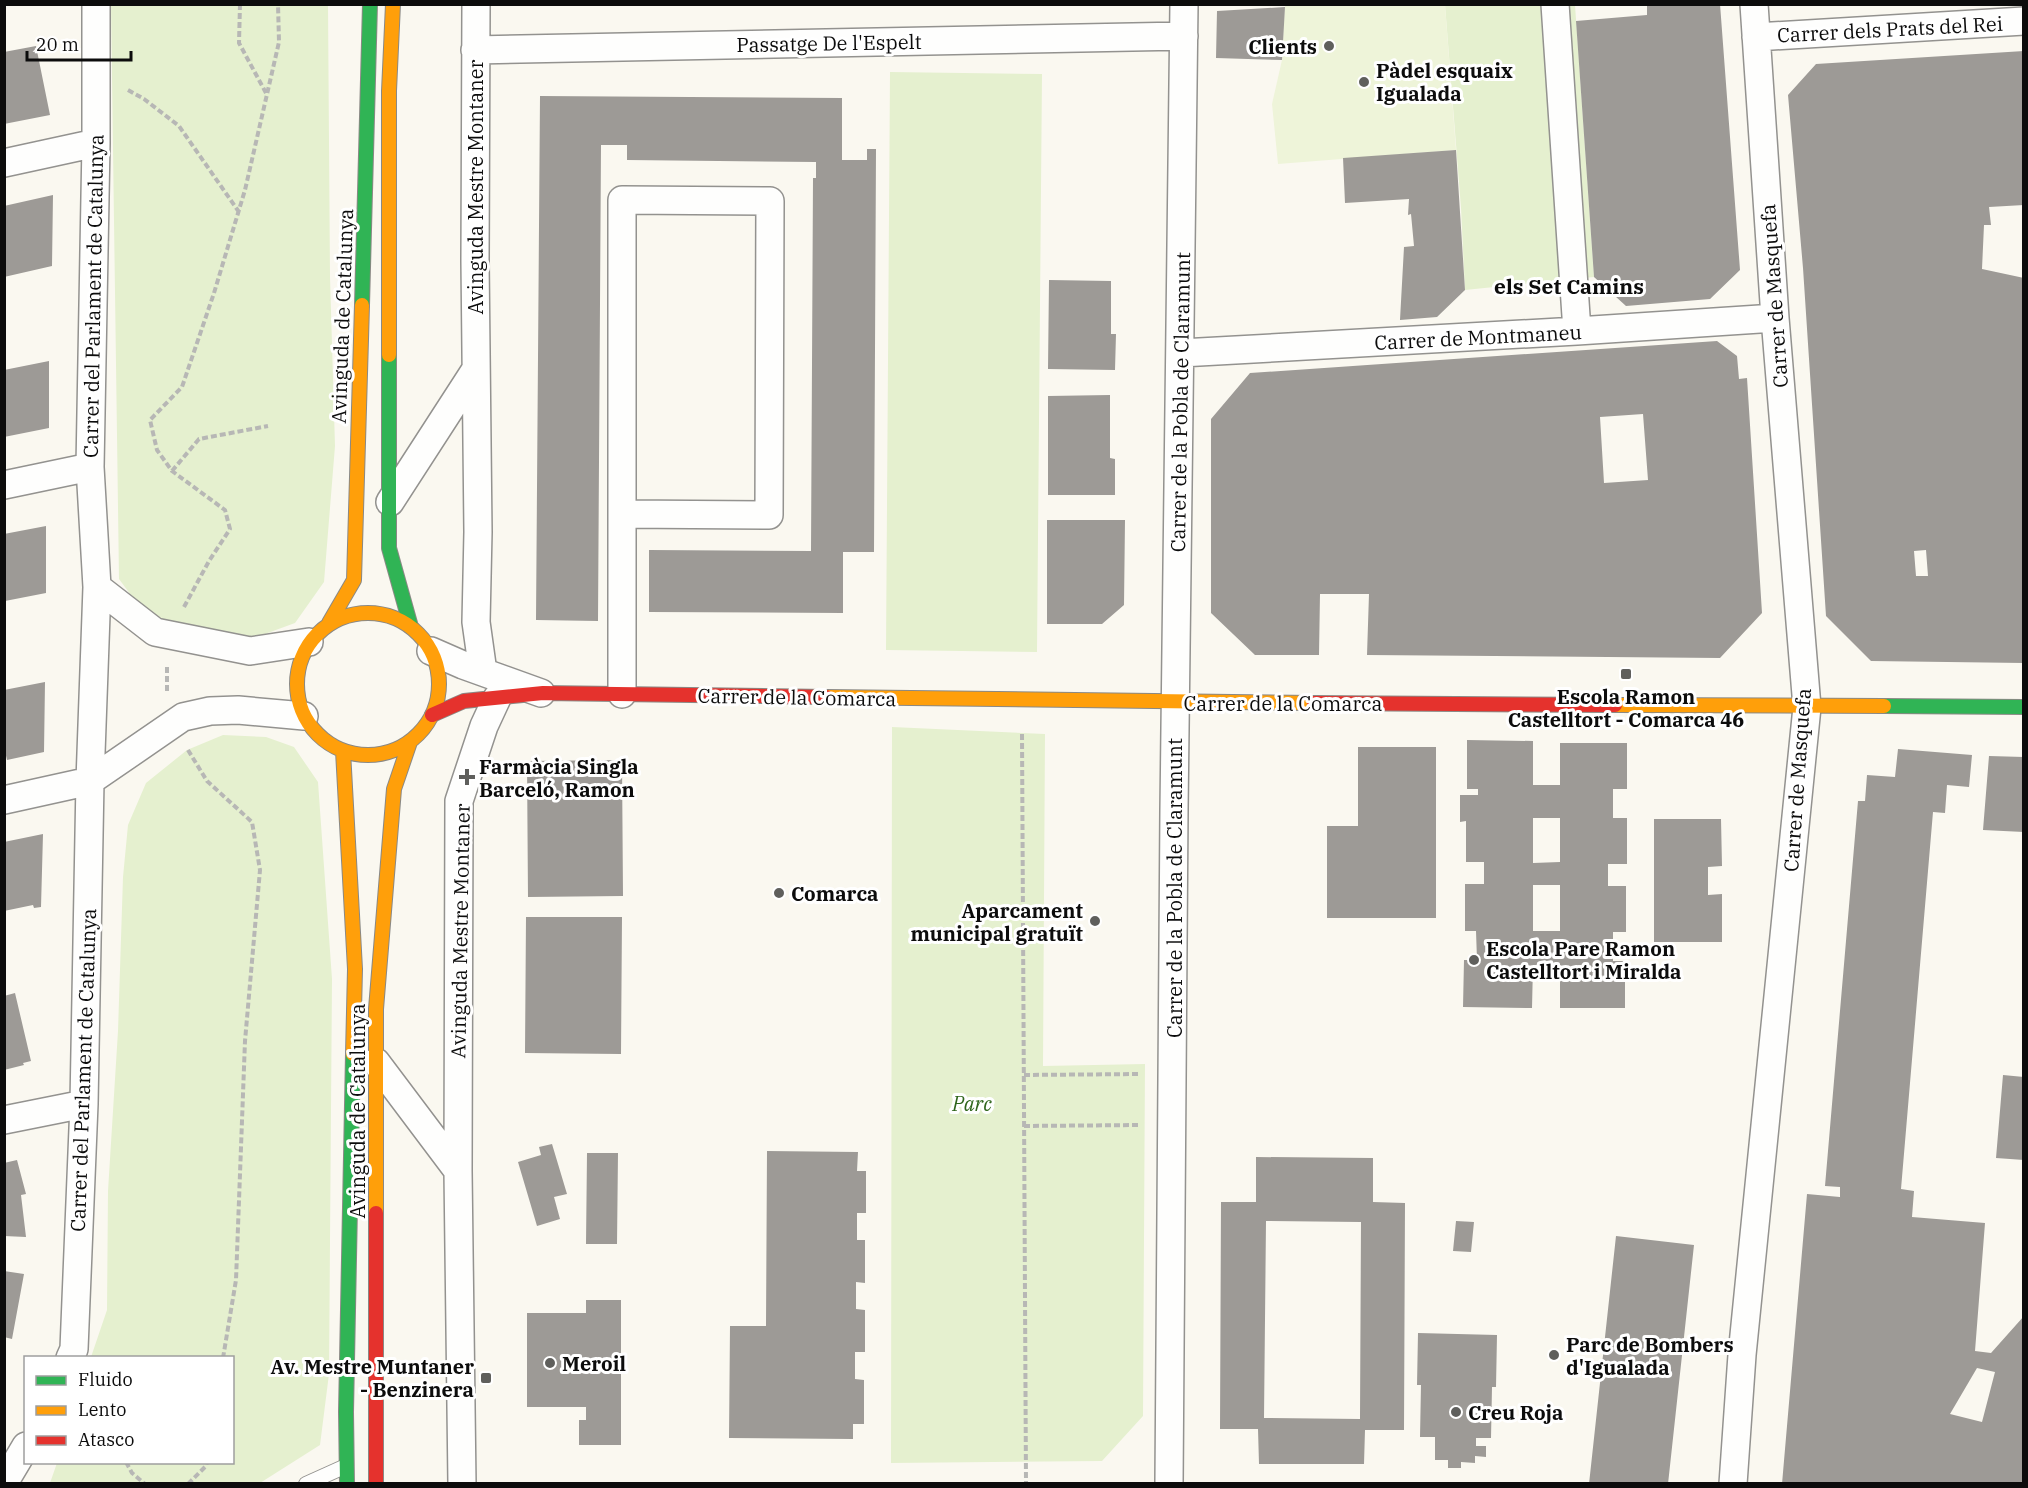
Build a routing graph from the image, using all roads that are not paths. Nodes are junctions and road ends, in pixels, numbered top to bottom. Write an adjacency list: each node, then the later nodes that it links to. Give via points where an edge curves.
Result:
1 (96, 4): 12 (street, Carrer del Parlament de Catalunya)
2 (370, 4): 23 (street, Avinguda de Catalunya, via 354,580)
3 (393, 4): 20 (street, via 389,91)
4 (476, 4): 11 (street, Avinguda Mestre Montaner)
5 (1184, 4): 9 (street, Carrer de la Pobla de Claramunt)
6 (1555, 4): 15 (street)
7 (1754, 4): 10 (street, Carrer de Masquefa)
8 (2024, 21): 10 (street, Carrer dels Prats del Rei)
9 (1184, 36): 11 (street, Passatge De l'Espelt); 16 (street, Carrer de la Pobla de Claramunt)
10 (1756, 37): 14 (street, Carrer de Masquefa)
11 (475, 50): 17 (street, Avinguda Mestre Montaner)
12 (96, 143): 13 (street); 18 (street, Carrer del Parlament de Catalunya)
13 (4, 163)
14 (1776, 318): 15 (street, Carrer de Montmaneu); 32 (street, Carrer de Masquefa)
15 (1577, 332): 16 (street, Carrer de Montmaneu)
16 (1180, 353): 31 (street, Carrer de la Pobla de Claramunt)
17 (476, 369): 20 (street); 27 (street, Avinguda Mestre Montaner, via 476,622)
18 (90, 467): 19 (street); 22 (street, Carrer del Parlament de Catalunya)
19 (4, 485)
20 (390, 502): 24 (street, via 389,548)
21 (622, 514): 21 (street, via 622,200 770,201 769,515); 29 (street)
22 (97, 587): 25 (street, via 155,632 250,651); 38 (street, Carrer del Parlament de Catalunya)
23 (329, 623): 24 (street, via 370,612); 25 (street)
24 (411, 627): 26 (street)
25 (309, 642): 35 (street, via 300,659 297,678)
26 (431, 651): 27 (street, Carrer de la Comarca); 34 (street, via 439,683)
27 (483, 672): 28 (street, Carrer de la Comarca)
28 (543, 693): 29 (street, Carrer de la Comarca); 30 (street, Carrer de la Comarca)
29 (622, 694): 31 (street, Carrer de la Comarca)
30 (497, 698): 34 (street, Carrer de la Comarca, via 464,701); 43 (street, Avinguda Mestre Montaner, via 459,801)
31 (1176, 702): 32 (street, Carrer de la Comarca); 52 (street, Carrer de la Pobla de Claramunt)
32 (1807, 707): 33 (street, Carrer de la Comarca); 53 (street, Carrer de Masquefa)
33 (2024, 707)
34 (432, 715): 36 (street)
35 (304, 716): 37 (street, via 320,737); 38 (street, via 238,710 183,717)
36 (410, 742): 37 (street, via 378,755); 40 (street, Avinguda de Catalunya, via 394,789 376,1009)
37 (343, 751): 46 (street, Avinguda de Catalunya, via 355,969)
38 (90, 781): 39 (street); 41 (street, Carrer del Parlament de Catalunya)
39 (4, 800)
40 (376, 1062): 43 (street); 50 (street, Avinguda de Catalunya)
41 (84, 1104): 42 (street); 44 (street, Carrer del Parlament de Catalunya)
42 (4, 1120)
43 (458, 1171): 51 (street, Avinguda Mestre Montaner)
44 (71, 1356)
45 (24, 1449): 47 (street)
46 (346, 1466): 48 (lane); 49 (street, Avinguda de Catalunya)
47 (4, 1483)
48 (306, 1484)
49 (347, 1484)
50 (376, 1484)
51 (462, 1484)
52 (1169, 1484)
53 (1732, 1484)

